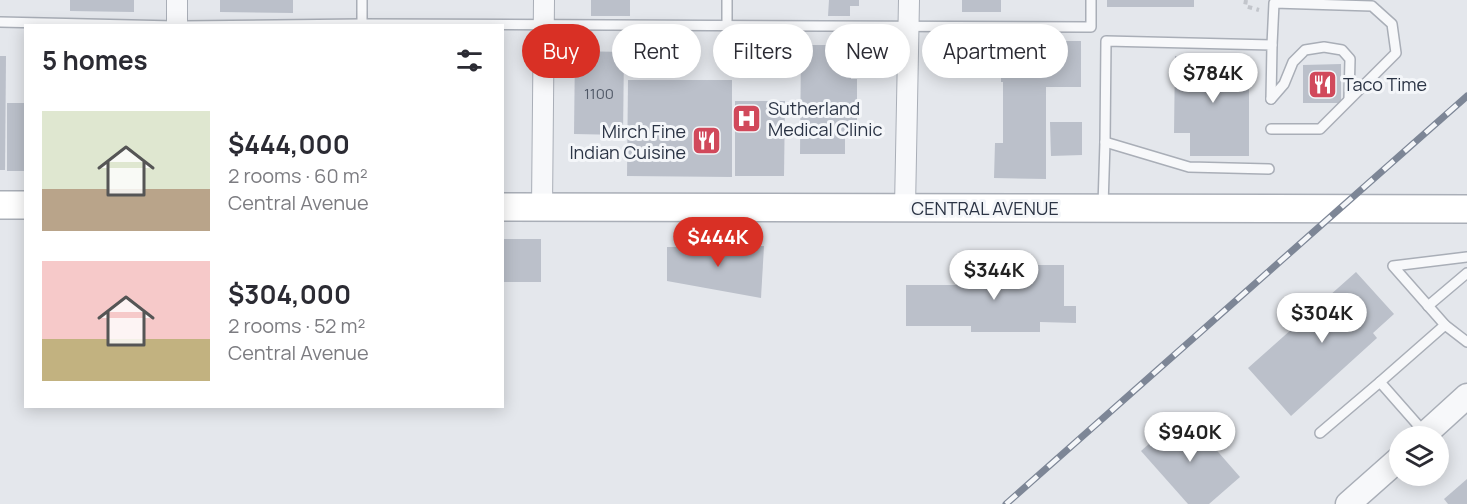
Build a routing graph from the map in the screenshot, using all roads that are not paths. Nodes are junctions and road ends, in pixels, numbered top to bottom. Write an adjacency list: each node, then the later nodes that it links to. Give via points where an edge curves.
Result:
1 (177, 0): 9 (street)
2 (362, 0): 10 (lane)
3 (544, 0): 11 (street)
4 (727, 0): 12 (lane)
5 (909, 0): 13 (street)
6 (1090, 0): 18 (lane, via 1090,27)
7 (0, 22): 8 (lane)
8 (88, 24)
9 (176, 24)
10 (362, 24)
11 (544, 24)
12 (727, 24)
13 (909, 24)
14 (504, 25): 15 (lane)
15 (522, 25)
16 (600, 25): 17 (lane)
17 (713, 26)
18 (910, 27)
19 (1272, 45): 22 (lane, via 1270,99 1305,50 1324,47 1342,50 1350,59); 22 (lane, via 1274,3 1372,6 1392,24 1396,53); 24 (lane, via 1106,41)
20 (543, 78): 29 (street)
21 (908, 78): 30 (street)
22 (1349, 99): 23 (lane, via 1320,129)
23 (1270, 129)
24 (1105, 142): 25 (lane, via 1189,167); 31 (lane)
25 (1269, 169)
26 (0, 205): 27 (main road)
27 (24, 205)
28 (504, 207): 29 (main road, CENTRAL AVENUE)
29 (542, 207): 30 (main road, CENTRAL AVENUE)
30 (905, 207): 31 (main road, CENTRAL AVENUE)
31 (1103, 208): 32 (main road, CENTRAL AVENUE)
32 (1467, 209)
33 (1467, 257): 35 (lane, via 1393,266)
34 (1467, 273): 35 (lane)
35 (1428, 306): 36 (lane)
36 (1445, 325): 37 (lane); 38 (lane)
37 (1467, 341)
38 (1380, 382): 40 (lane); 42 (lane)
39 (1465, 401): 41 (street)
40 (1417, 426)
41 (1435, 426)
42 (1320, 433)
43 (1389, 468): 44 (street)
44 (1348, 504)

